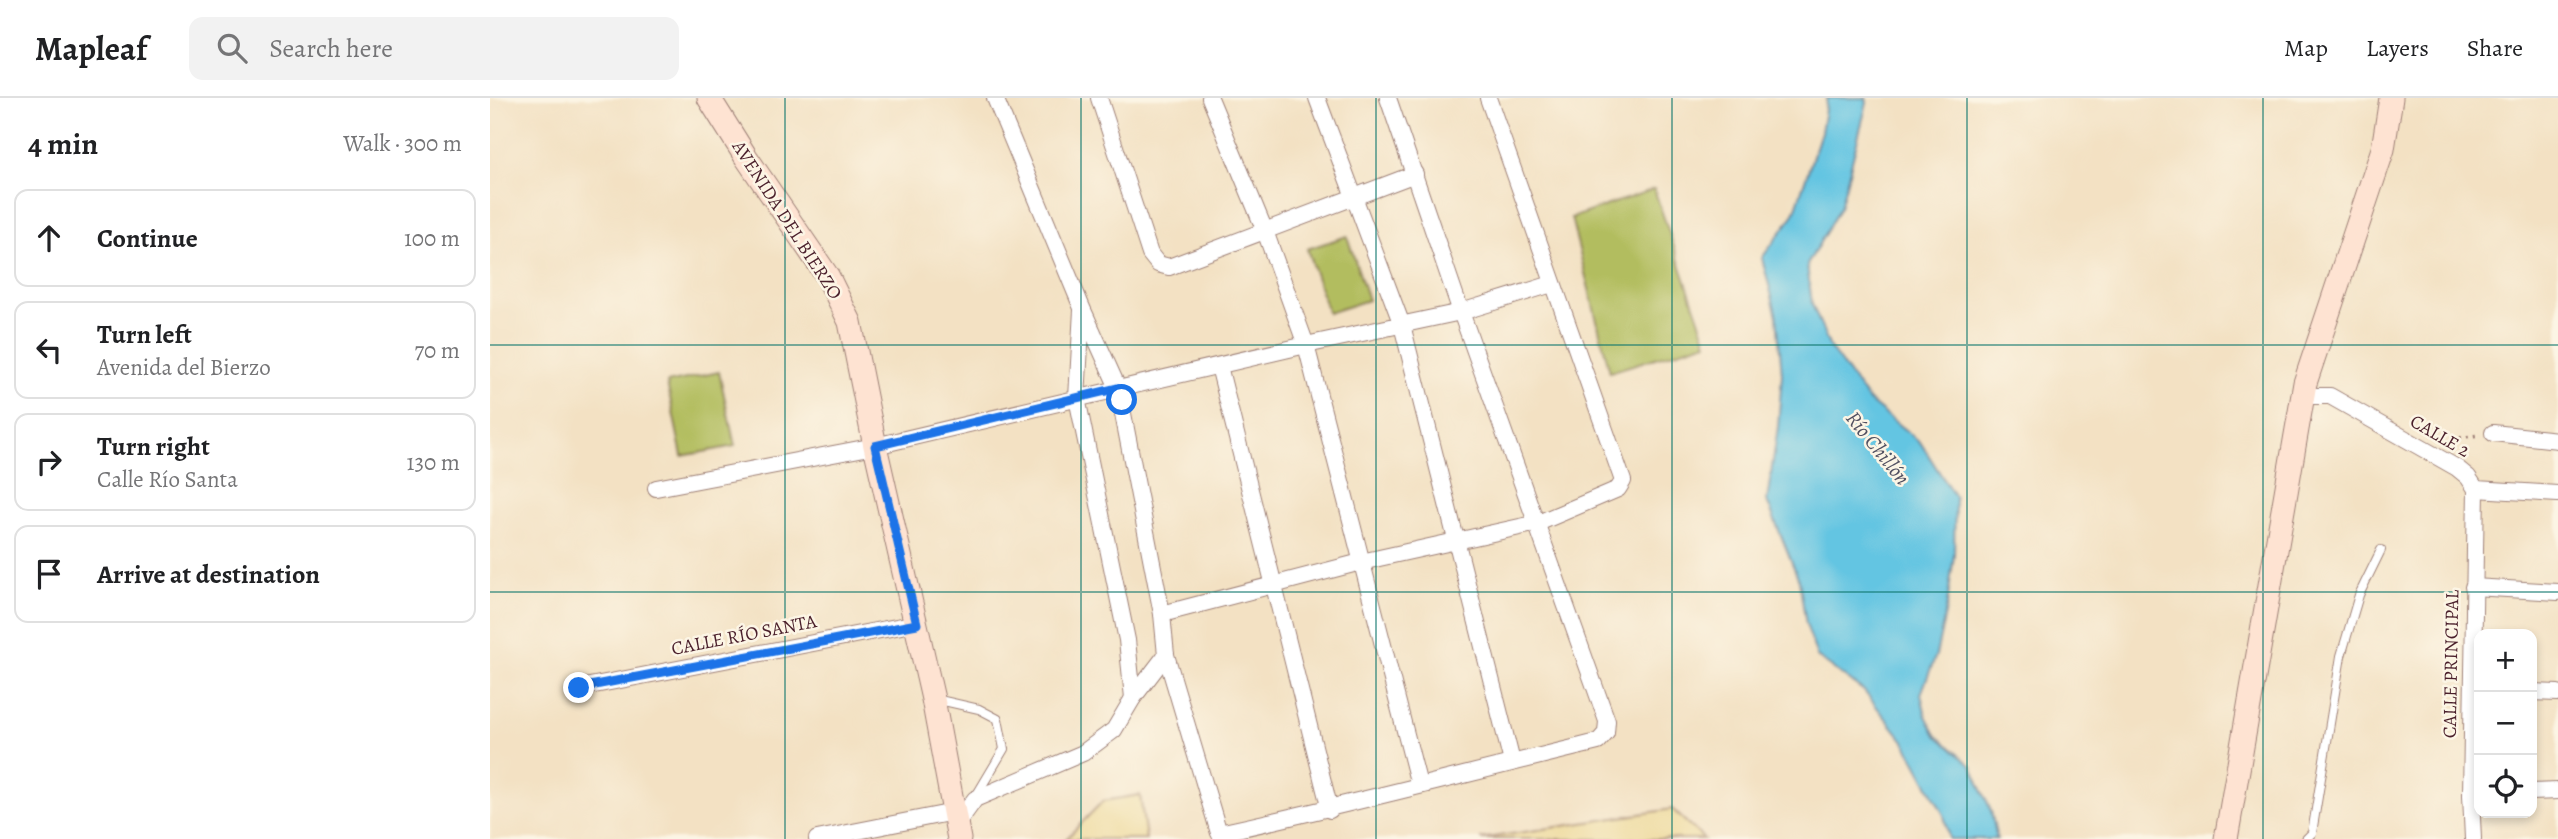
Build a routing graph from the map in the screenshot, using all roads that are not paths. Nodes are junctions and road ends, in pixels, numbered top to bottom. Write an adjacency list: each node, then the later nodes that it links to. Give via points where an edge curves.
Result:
1 (709, 98): 23 (street, AVENIDA DEL BIERZO, via 828,277 850,323)
2 (995, 98): 13 (street)
3 (1098, 98): 11 (street, via 1150,254 1158,264 1169,267)
4 (1210, 98): 11 (street)
5 (1317, 98): 10 (street)
6 (1388, 98): 9 (street)
7 (1488, 98): 12 (street)
8 (2391, 98): 19 (street, via 2384,149)
9 (1415, 173): 10 (street); 14 (street)
10 (1355, 196): 11 (street); 15 (street)
11 (1265, 231): 16 (street)
12 (1552, 284): 14 (street); 27 (street, via 1623,481 1618,489)
13 (1082, 307): 18 (street); 20 (street)
14 (1461, 312): 15 (street); 27 (street)
15 (1402, 325): 16 (street); 28 (street)
16 (1306, 345): 17 (street); 30 (street)
17 (1219, 366): 18 (street); 31 (street)
18 (1118, 388): 20 (street); 34 (street)
19 (2302, 396): 25 (street, CALLE 2, via 2330,396 2457,468); 54 (street)
20 (1077, 398): 23 (street); 43 (street, via 1127,640)
21 (2493, 433): 22 (street)
22 (2558, 440)
23 (875, 446): 24 (street); 35 (street, AVENIDA DEL BIERZO)
24 (656, 488)
25 (2476, 489): 26 (street); 32 (street, CALLE PRINCIPAL)
26 (2558, 494)
27 (1538, 523): 28 (street); 45 (street, via 1607,721 1606,733 1598,741)
28 (1457, 541): 30 (street); 45 (street)
29 (2381, 550): 55 (lane, via 2359,595 2341,656 2312,833)
30 (1361, 562): 31 (street); 46 (street)
31 (1273, 584): 34 (street); 50 (street)
32 (2473, 587): 33 (street); 36 (street, CALLE PRINCIPAL)
33 (2558, 592)
34 (1162, 614): 37 (street)
35 (917, 624): 38 (street, CALLE RÍO SANTA); 42 (street, AVENIDA DEL BIERZO)
36 (2474, 629)
37 (1166, 655): 43 (street); 50 (street, via 1219,833)
38 (579, 688)
39 (2476, 692): 44 (street, CALLE PRINCIPAL)
40 (2537, 692): 41 (street)
41 (2558, 693)
42 (933, 698): 49 (lane, via 979,709 998,719 1004,749); 52 (street, AVENIDA DEL BIERZO)
43 (1133, 698): 49 (street, via 1114,730 1083,753)
44 (2475, 755)
45 (1512, 762): 46 (street)
46 (1419, 785): 50 (street)
47 (2558, 791): 48 (street)
48 (2537, 792)
49 (975, 799): 52 (street)
50 (1330, 810)
51 (2474, 817): 56 (street, CALLE PRINCIPAL)
52 (957, 825): 53 (street)
53 (817, 839)
54 (2226, 839)
55 (2306, 839)
56 (2473, 839)

